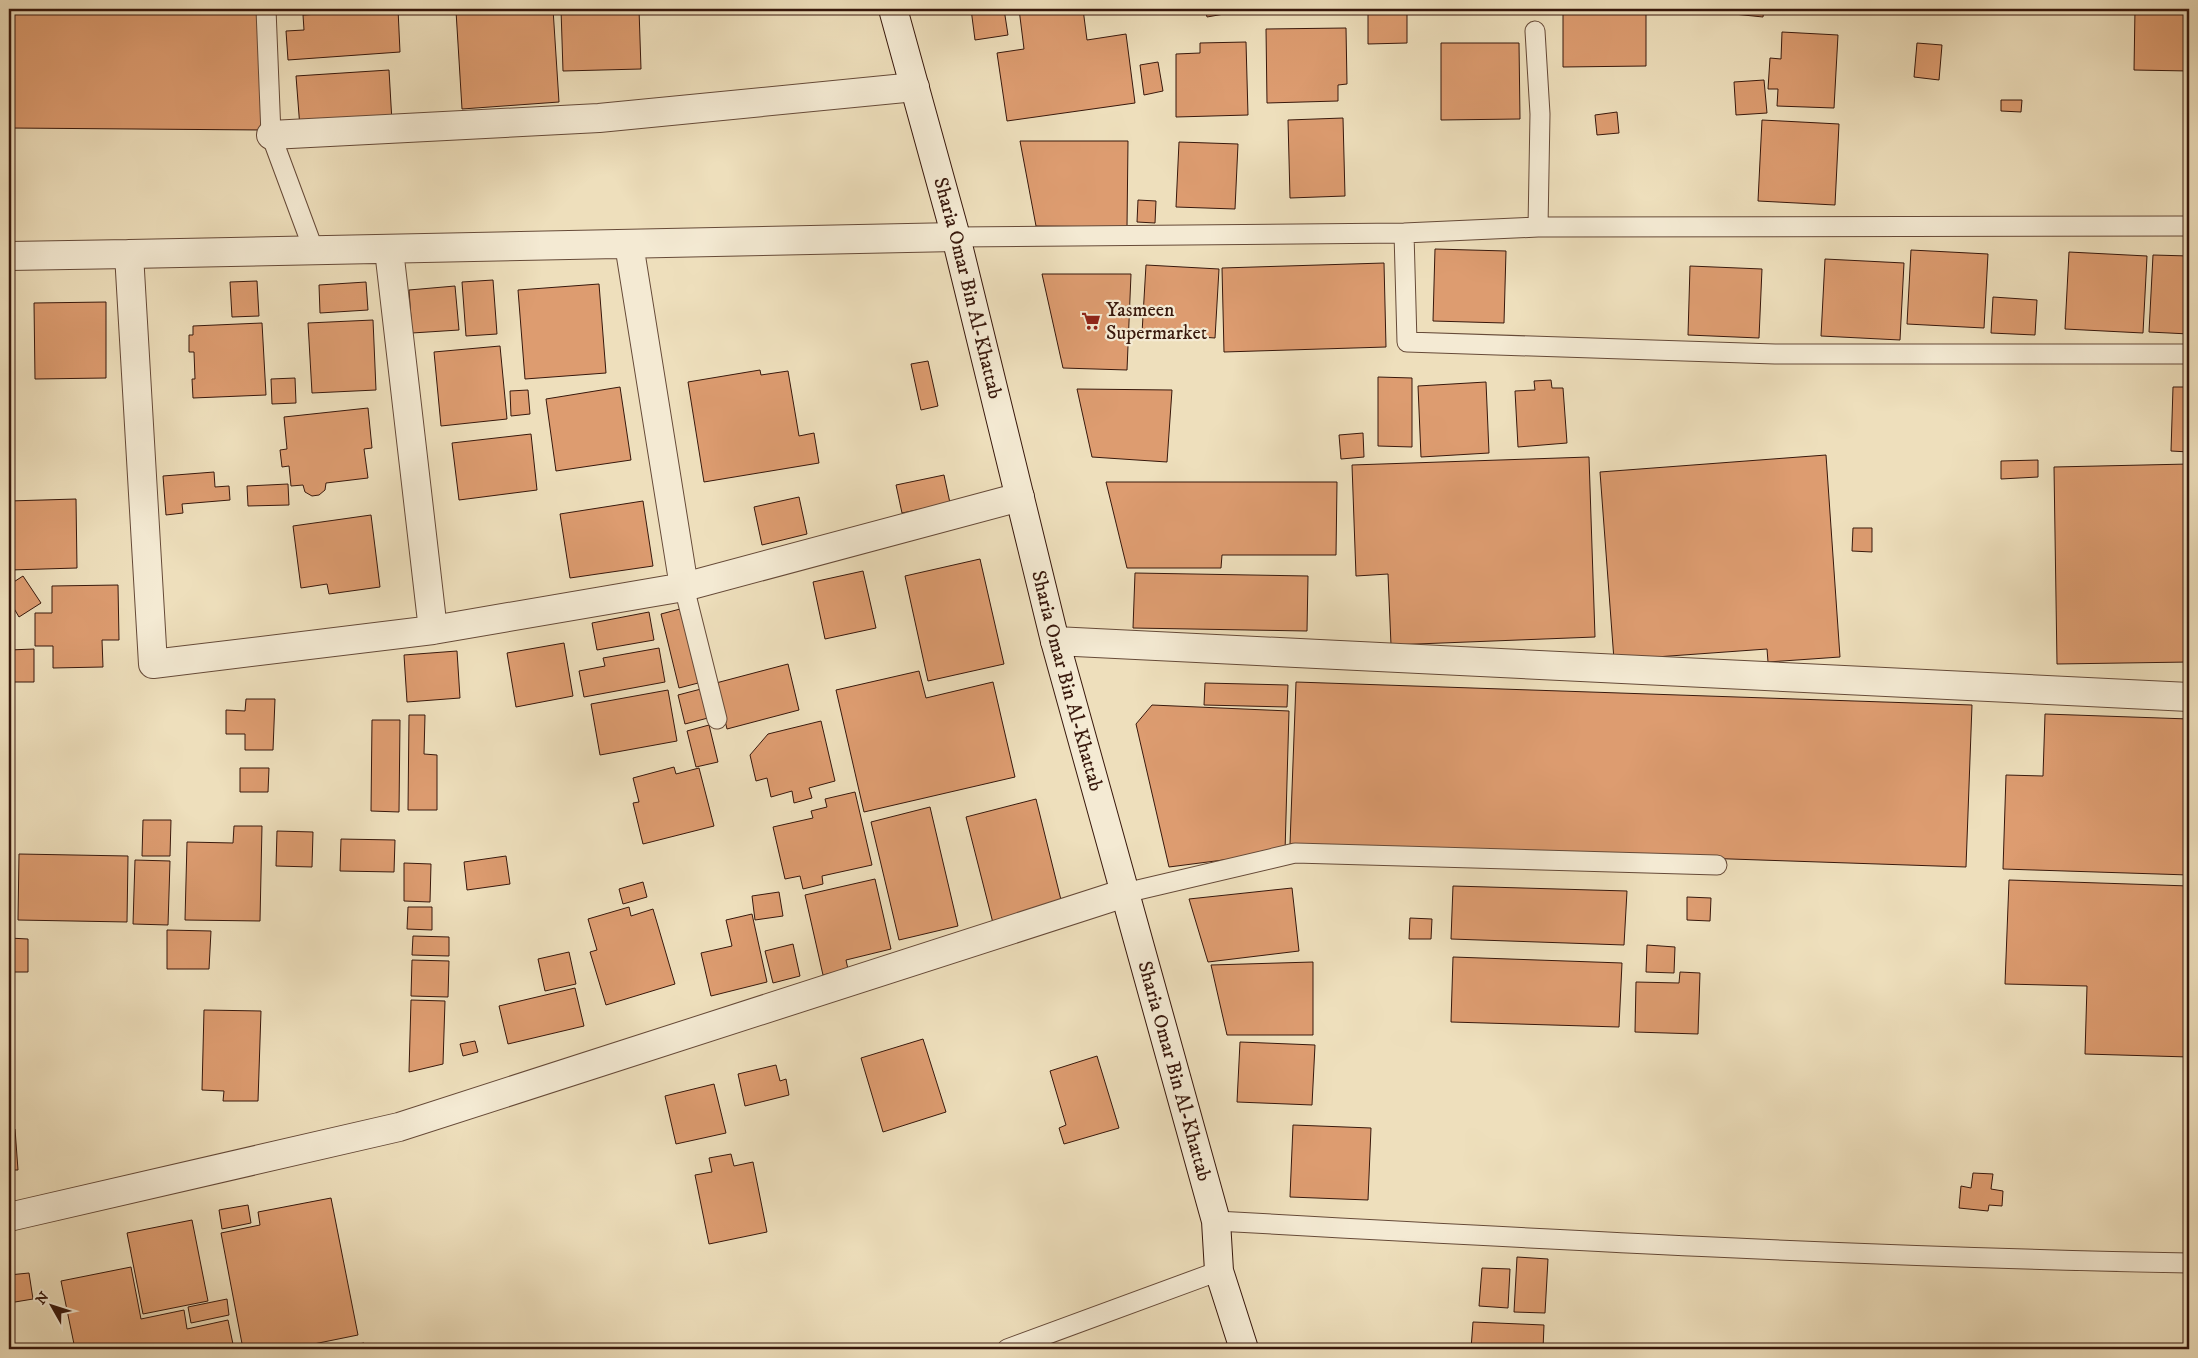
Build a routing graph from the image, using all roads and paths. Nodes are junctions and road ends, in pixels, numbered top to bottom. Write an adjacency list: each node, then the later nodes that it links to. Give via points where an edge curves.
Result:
1 (266, 9): 5 (lane)
2 (894, 9): 4 (street, Sharia Omar Bin Al-Khattab)
3 (1534, 31): 7 (lane, via 1540,114)
4 (915, 87): 5 (street, via 599,118); 9 (street, Sharia Omar Bin Al-Khattab)
5 (271, 135): 12 (lane)
6 (2189, 226): 7 (lane)
7 (1538, 227): 8 (lane)
8 (1404, 233): 9 (lane); 15 (lane, via 1407,342 1776,354)
9 (956, 237): 10 (street); 16 (street, Sharia Omar Bin Al-Khattab)
10 (629, 244): 11 (street); 17 (street)
11 (389, 250): 12 (street); 18 (street)
12 (314, 251): 13 (street)
13 (129, 254): 14 (street); 18 (street, via 153,664)
14 (9, 256)
15 (2189, 354)
16 (1020, 497): 17 (street); 19 (street, Sharia Omar Bin Al-Khattab)
17 (684, 587): 18 (street); 21 (lane)
18 (433, 630)
19 (1055, 641): 20 (street); 23 (street, Sharia Omar Bin Al-Khattab)
20 (2189, 697)
21 (716, 718)
22 (1717, 865): 23 (lane, via 1295,853)
23 (1125, 893): 24 (street, via 399,1128); 25 (street, Sharia Omar Bin Al-Khattab)
24 (9, 1217)
25 (1216, 1221): 26 (lane, via 1681,1247); 27 (street, Sharia Omar Bin Al-Khattab)
26 (2189, 1263)
27 (1219, 1271): 28 (lane); 29 (street, Sharia Omar Bin Al-Khattab)
28 (1007, 1349)
29 (1244, 1349)

